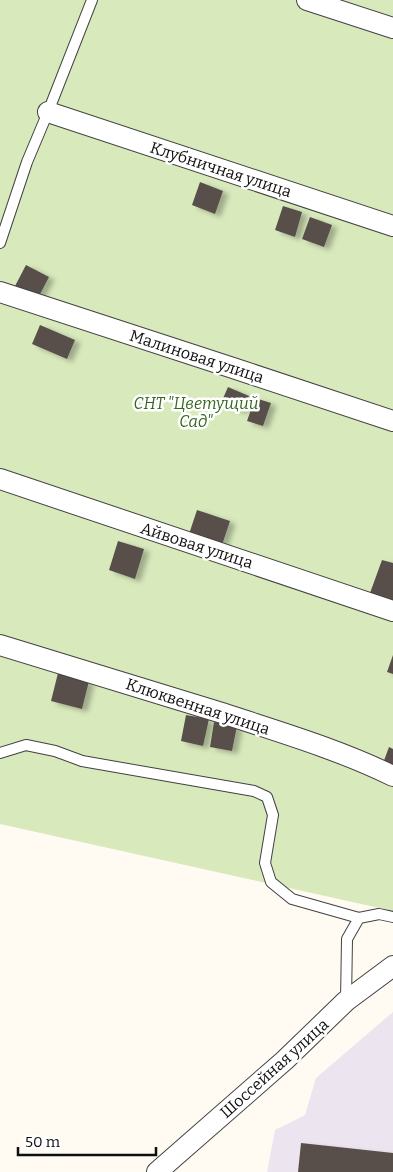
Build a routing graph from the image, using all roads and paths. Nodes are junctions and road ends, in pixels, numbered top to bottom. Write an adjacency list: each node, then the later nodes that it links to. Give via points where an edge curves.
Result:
1 (92, 0): 4 (lane)
2 (306, 0): 3 (street)
3 (393, 28)
4 (48, 112): 5 (street, Клубничная улица); 6 (lane, via 27,162)
5 (393, 226)
6 (0, 243)
7 (0, 292): 8 (street, Малиновая улица)
8 (393, 421)
9 (0, 479): 10 (street, Айвовая улица)
10 (393, 611)
11 (0, 645): 13 (street, Клюквенная улица, via 288,735)
12 (0, 753): 15 (lane, via 26,745 82,761 254,791 267,798 273,814 265,863 271,882 292,899)
13 (393, 776)
14 (393, 917): 15 (lane, via 379,914)
15 (359, 918): 17 (lane, via 347,939)
16 (393, 966): 17 (street, Шоссейная улица)
17 (346, 1002): 18 (street, Шоссейная улица)
18 (157, 1172)

